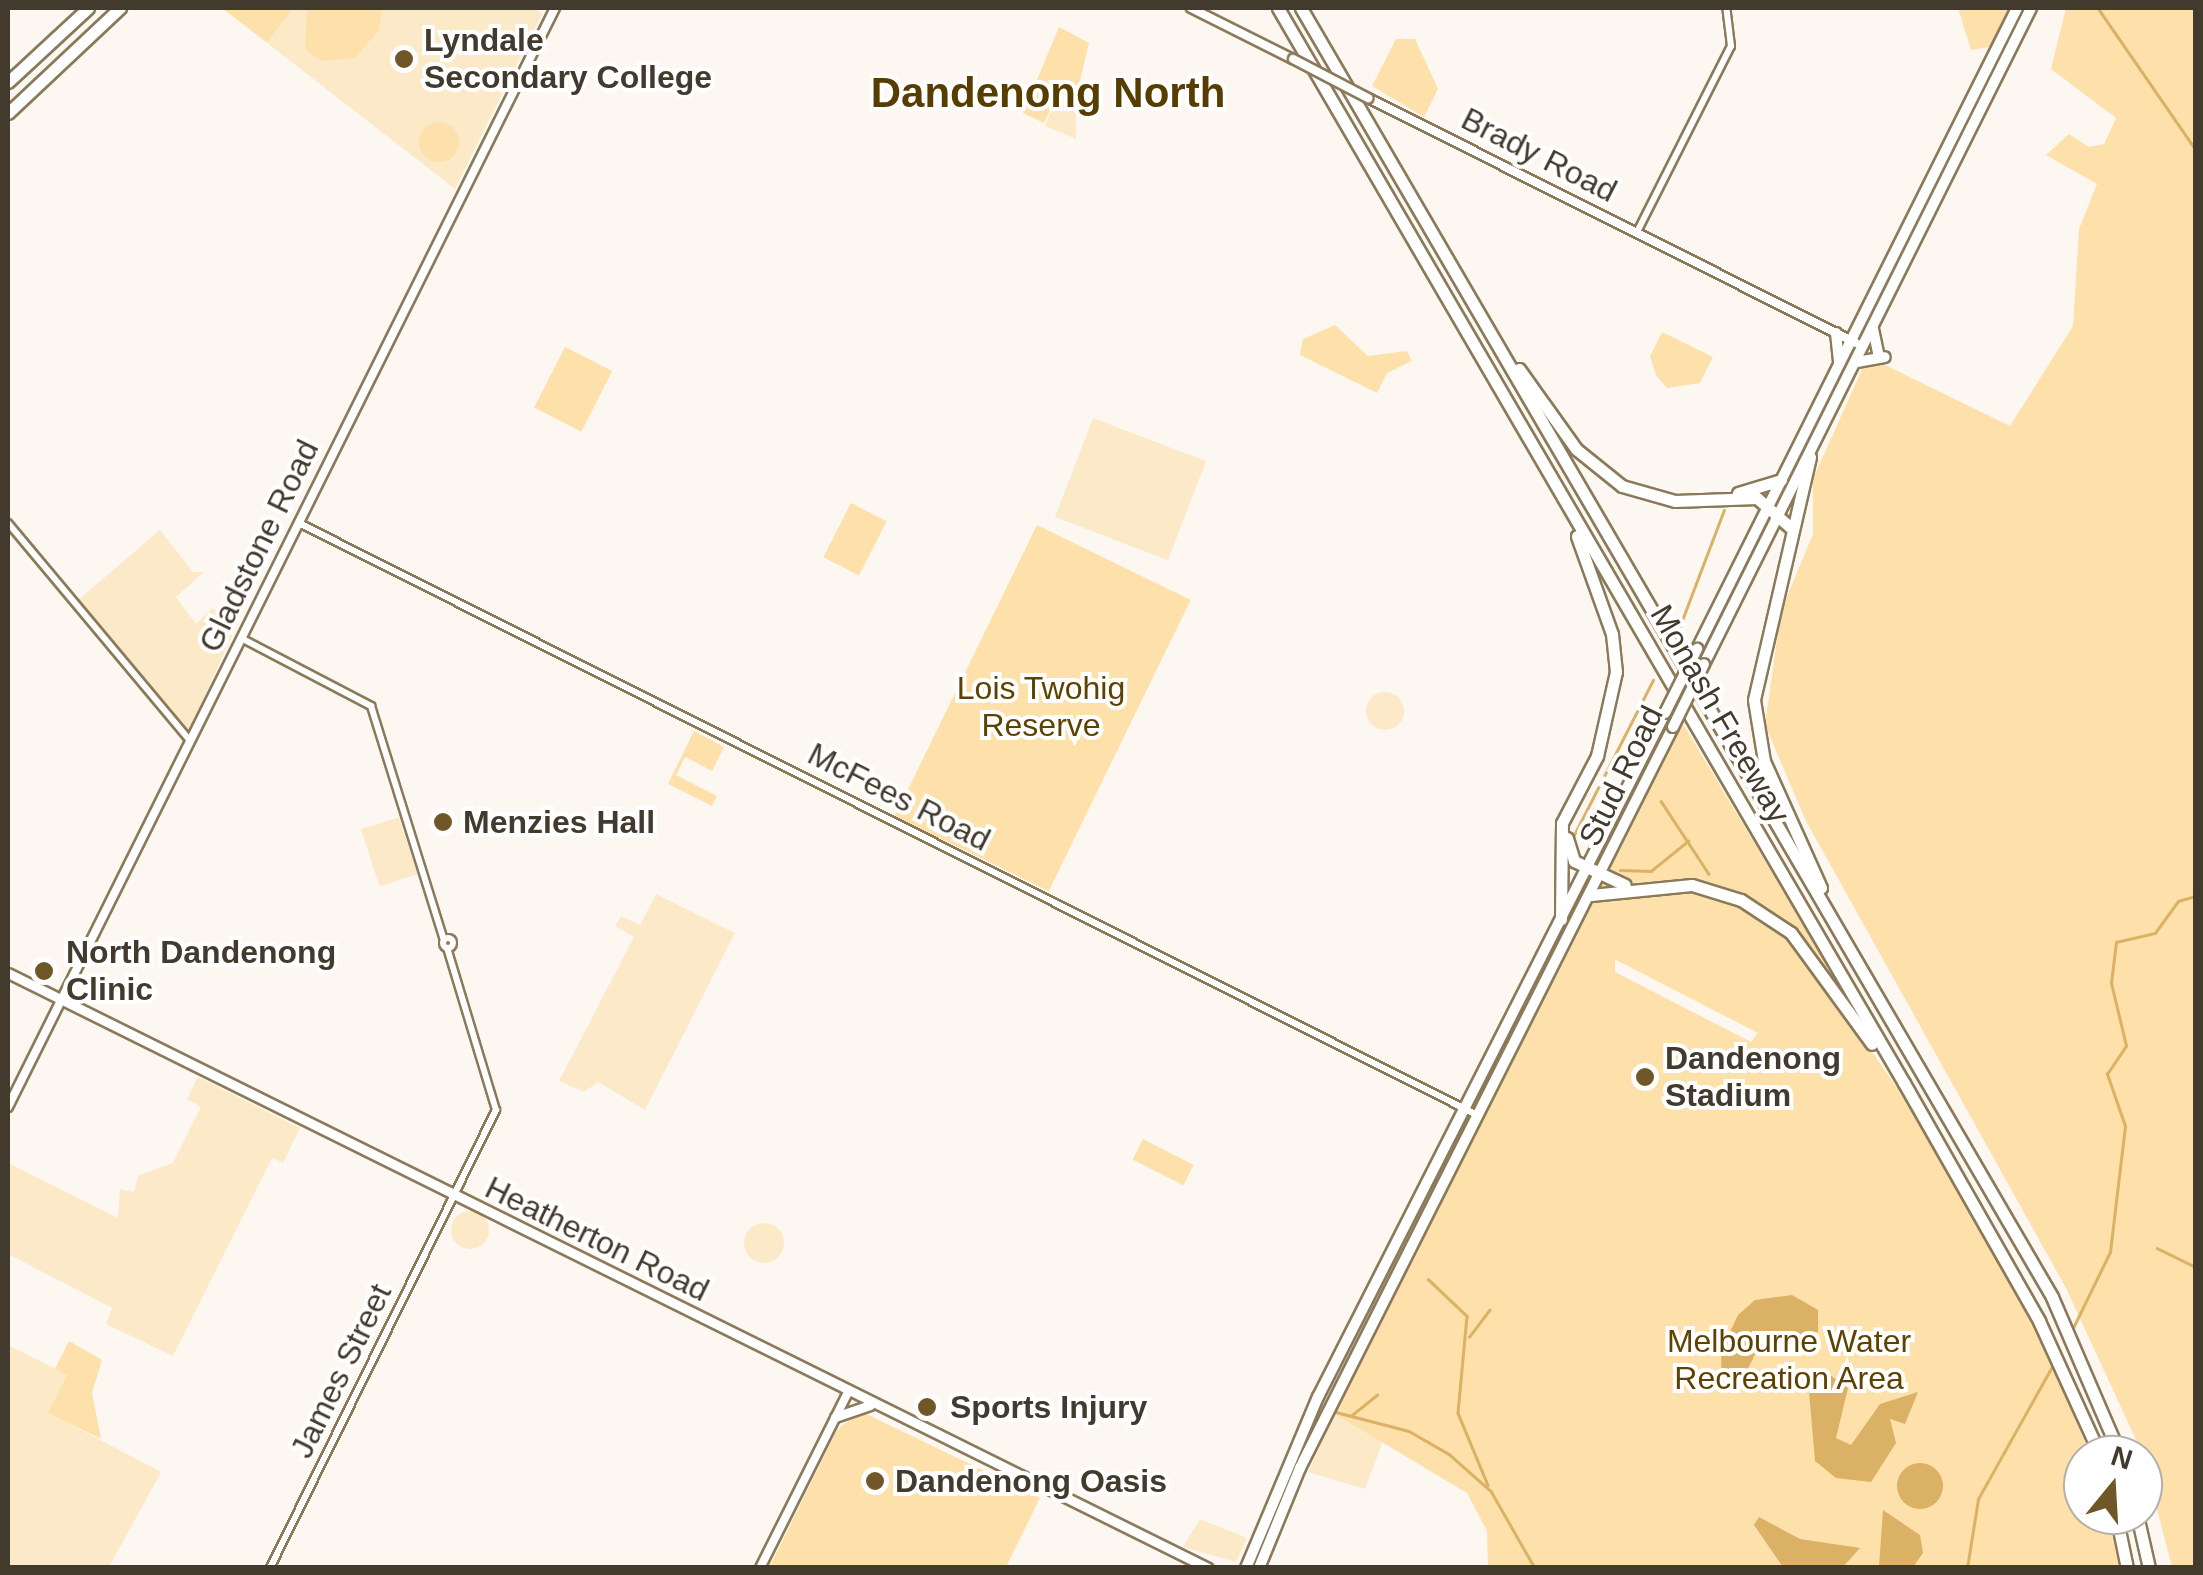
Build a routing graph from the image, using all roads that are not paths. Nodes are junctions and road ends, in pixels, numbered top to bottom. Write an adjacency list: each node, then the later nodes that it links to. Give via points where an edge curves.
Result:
1 (88, 8): 10 (highway)
2 (120, 8): 11 (highway)
3 (554, 8): 28 (main road, Gladstone Road)
4 (1191, 8): 12 (main road, Brady Road, bridge)
5 (1278, 8): 23 (highway, Monash Freeway)
6 (1301, 8): 13 (highway, Monash Freeway)
7 (1726, 8): 12 (street, via 1731,46)
8 (2017, 8): 14 (highway, Stud Road)
9 (2030, 8): 15 (highway, Stud Road)
10 (8, 82)
11 (8, 113)
12 (1638, 232): 16 (main road, Brady Road)
13 (1475, 308): 24 (highway, via 1600,471 1643,495); 38 (highway, Monash Freeway)
14 (1857, 326): 16 (highway); 17 (highway, Stud Road)
15 (1873, 329): 18 (highway, Stud Road); 19 (highway, via 1881,355)
16 (1833, 331): 17 (main road, Brady Road); 20 (highway)
17 (1850, 340): 18 (main road, Brady Road); 20 (highway, Stud Road)
18 (1864, 347): 19 (highway, Stud Road)
19 (1856, 362): 21 (highway, Stud Road)
20 (1839, 363): 22 (highway, Stud Road)
21 (1810, 458): 26 (highway, Stud Road); 29 (highway)
22 (1781, 480): 24 (highway); 25 (highway, Stud Road)
23 (1558, 491): 32 (highway, via 1615,651 1607,727); 44 (highway, Monash Freeway)
24 (1720, 500): 25 (highway)
25 (1769, 504): 26 (highway); 33 (highway, Stud Road, bridge)
26 (1781, 512): 29 (highway); 34 (highway, Stud Road, bridge)
27 (8, 522): 31 (street)
28 (298, 523): 30 (main road, Gladstone Road); 42 (street, McFees Road)
29 (1790, 531): 38 (highway, via 1754,673 1756,726)
30 (241, 638): 31 (main road, Gladstone Road); 45 (street, James Street, via 371,706 494,1081 488,1131)
31 (190, 742): 40 (main road, Gladstone Road)
32 (1576, 795): 33 (highway, via 1567,848); 37 (highway, via 1560,838)
33 (1588, 867): 34 (highway); 37 (highway, Stud Road)
34 (1601, 874): 35 (highway); 36 (highway, Stud Road)
35 (1640, 886): 36 (highway); 44 (highway, via 1716,890 1791,934)
36 (1591, 895): 43 (highway, Stud Road)
37 (1561, 919): 42 (highway, Stud Road)
38 (1846, 943): 50 (highway, Monash Freeway, via 2052,1296)
39 (8, 973): 40 (main road, Heatherton Road)
40 (61, 1000): 41 (main road, Gladstone Road); 45 (main road, Heatherton Road)
41 (8, 1107)
42 (1464, 1108): 43 (street, McFees Road); 55 (highway, Stud Road, via 1318,1397)
43 (1478, 1115): 54 (highway, Stud Road, via 1300,1468)
44 (1924, 1120): 49 (highway, Monash Freeway, via 2039,1321)
45 (456, 1196): 46 (main road, Heatherton Road); 56 (street, James Street)
46 (848, 1392): 47 (main road, Heatherton Road); 48 (main road)
47 (873, 1404): 48 (main road); 53 (main road, Heatherton Road)
48 (835, 1417): 57 (main road)
49 (2092, 1435)
50 (2112, 1435)
51 (2120, 1535): 61 (highway)
52 (2142, 1535): 62 (highway)
53 (1165, 1549): 58 (main road, Heatherton Road); 59 (main road, Heatherton Road)
54 (1267, 1552): 55 (highway, Stud Road); 60 (highway)
55 (1249, 1566)
56 (270, 1568)
57 (760, 1568)
58 (1195, 1568)
59 (1208, 1568)
60 (1269, 1568)
61 (2127, 1568)
62 (2149, 1568)

